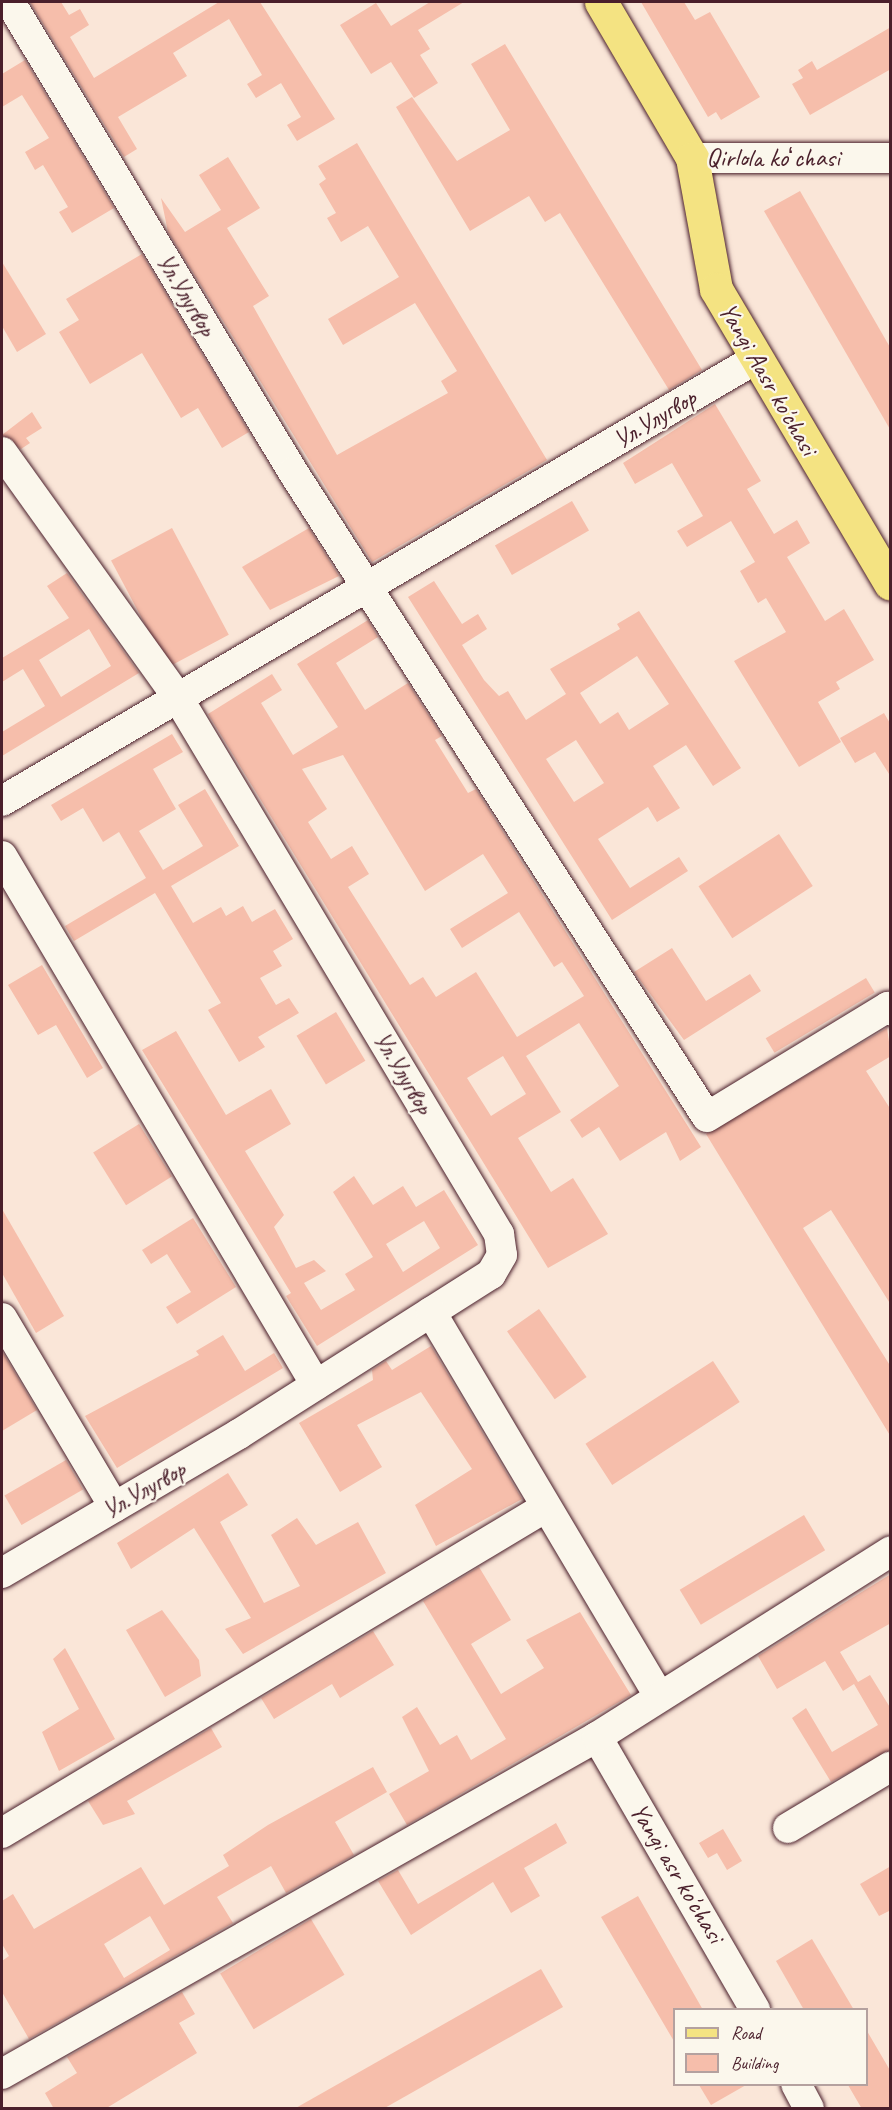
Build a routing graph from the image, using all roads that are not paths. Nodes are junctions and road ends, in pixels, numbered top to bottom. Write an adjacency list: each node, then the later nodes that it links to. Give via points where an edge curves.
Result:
1 (10, 2): 7 (street, Ул.Улугвор, via 293,472)
2 (601, 2): 3 (main road, Qirlola koʻchasi)
3 (692, 158): 4 (street, Qirlola koʻchasi); 5 (main road, Yangi Aasr ko'chasi, via 716,289)
4 (891, 158)
5 (754, 360): 7 (street, Ул.Улугвор); 8 (main road, Yangi Aasr ko'chasi)
6 (2, 452): 9 (street, Ул.Улугвор)
7 (369, 583): 9 (street, Ул.Улугвор); 12 (street, Ул.Улугвор, via 708,1117 888,1007)
8 (891, 583)
9 (178, 698): 10 (street, Ул.Улугвор); 13 (street, Ул.Улугвор, via 499,1234 502,1255 491,1274)
10 (2, 801)
11 (2, 856): 15 (street)
12 (891, 1010)
13 (431, 1312): 15 (street, Ул.Улугвор); 16 (street)
14 (2, 1318): 17 (street)
15 (316, 1385): 17 (street, Ул.Улугвор)
16 (546, 1507): 20 (street); 24 (street)
17 (114, 1508): 19 (street, Ул.Улугвор)
18 (891, 1551): 20 (street)
19 (2, 1573)
20 (658, 1694): 21 (street)
21 (597, 1737): 25 (street, Yangi asr ko'chasi); 26 (street)
22 (891, 1767): 23 (street)
23 (788, 1828)
24 (2, 1833)
25 (754, 2008)
26 (2, 2074)

